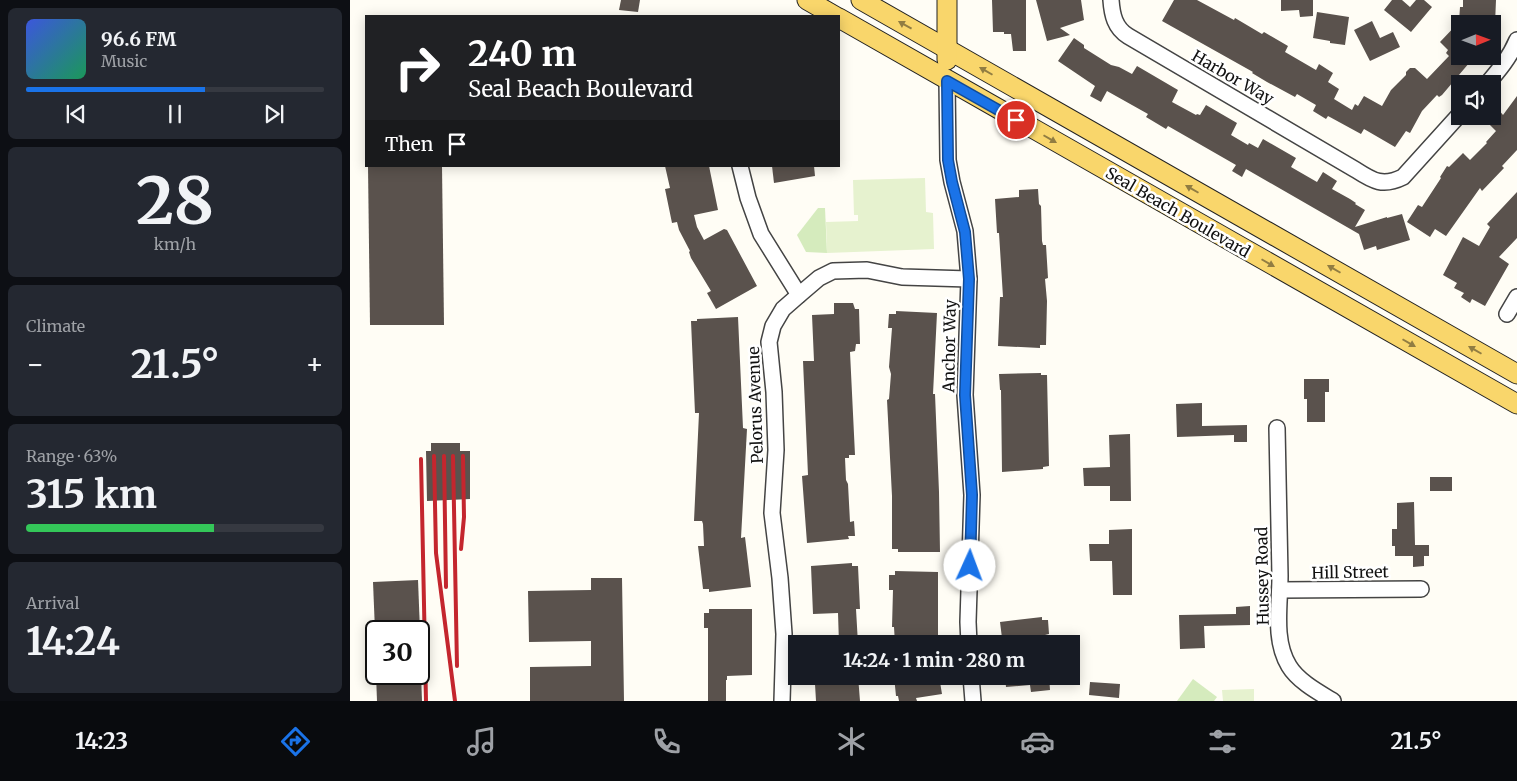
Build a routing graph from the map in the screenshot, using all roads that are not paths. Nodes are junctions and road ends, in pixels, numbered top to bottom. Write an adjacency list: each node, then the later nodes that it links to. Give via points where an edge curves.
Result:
1 (807, 0): 5 (main road)
2 (861, 0): 8 (main road, Seal Beach Boulevard, one-way to 2)
3 (947, 0): 8 (main road)
4 (1111, 0): 11 (street, Harbor Way, via 1119,31 1372,181 1393,182 1403,177)
5 (833, 15)
6 (840, 19): 10 (main road, Seal Beach Boulevard)
7 (1517, 40): 9 (street)
8 (947, 49): 10 (main road); 17 (main road, Seal Beach Boulevard, one-way to 8)
9 (1495, 75)
10 (947, 81): 13 (street, Anchor Way, via 948,160 965,232); 18 (main road, Seal Beach Boulevard, one-way to 18)
11 (1451, 124)
12 (740, 167): 14 (street, via 761,234)
13 (969, 279): 14 (street, Pelorus Avenue, via 902,277 867,270 833,272 819,278); 22 (street, Anchor Way, via 965,395 972,495)
14 (799, 295): 24 (street, Pelorus Avenue, via 783,309 773,326 769,342 776,450 772,513 784,634)
15 (1517, 297): 16 (street)
16 (1507, 314)
17 (1517, 374)
18 (1517, 404)
19 (1276, 428): 21 (street, Hussey Road)
20 (1420, 589): 21 (street, Hill Street)
21 (1280, 590): 26 (street, Hussey Road, via 1281,650 1289,667)
22 (969, 635)
23 (972, 685): 25 (street)
24 (782, 701)
25 (973, 701)
26 (1333, 701)

